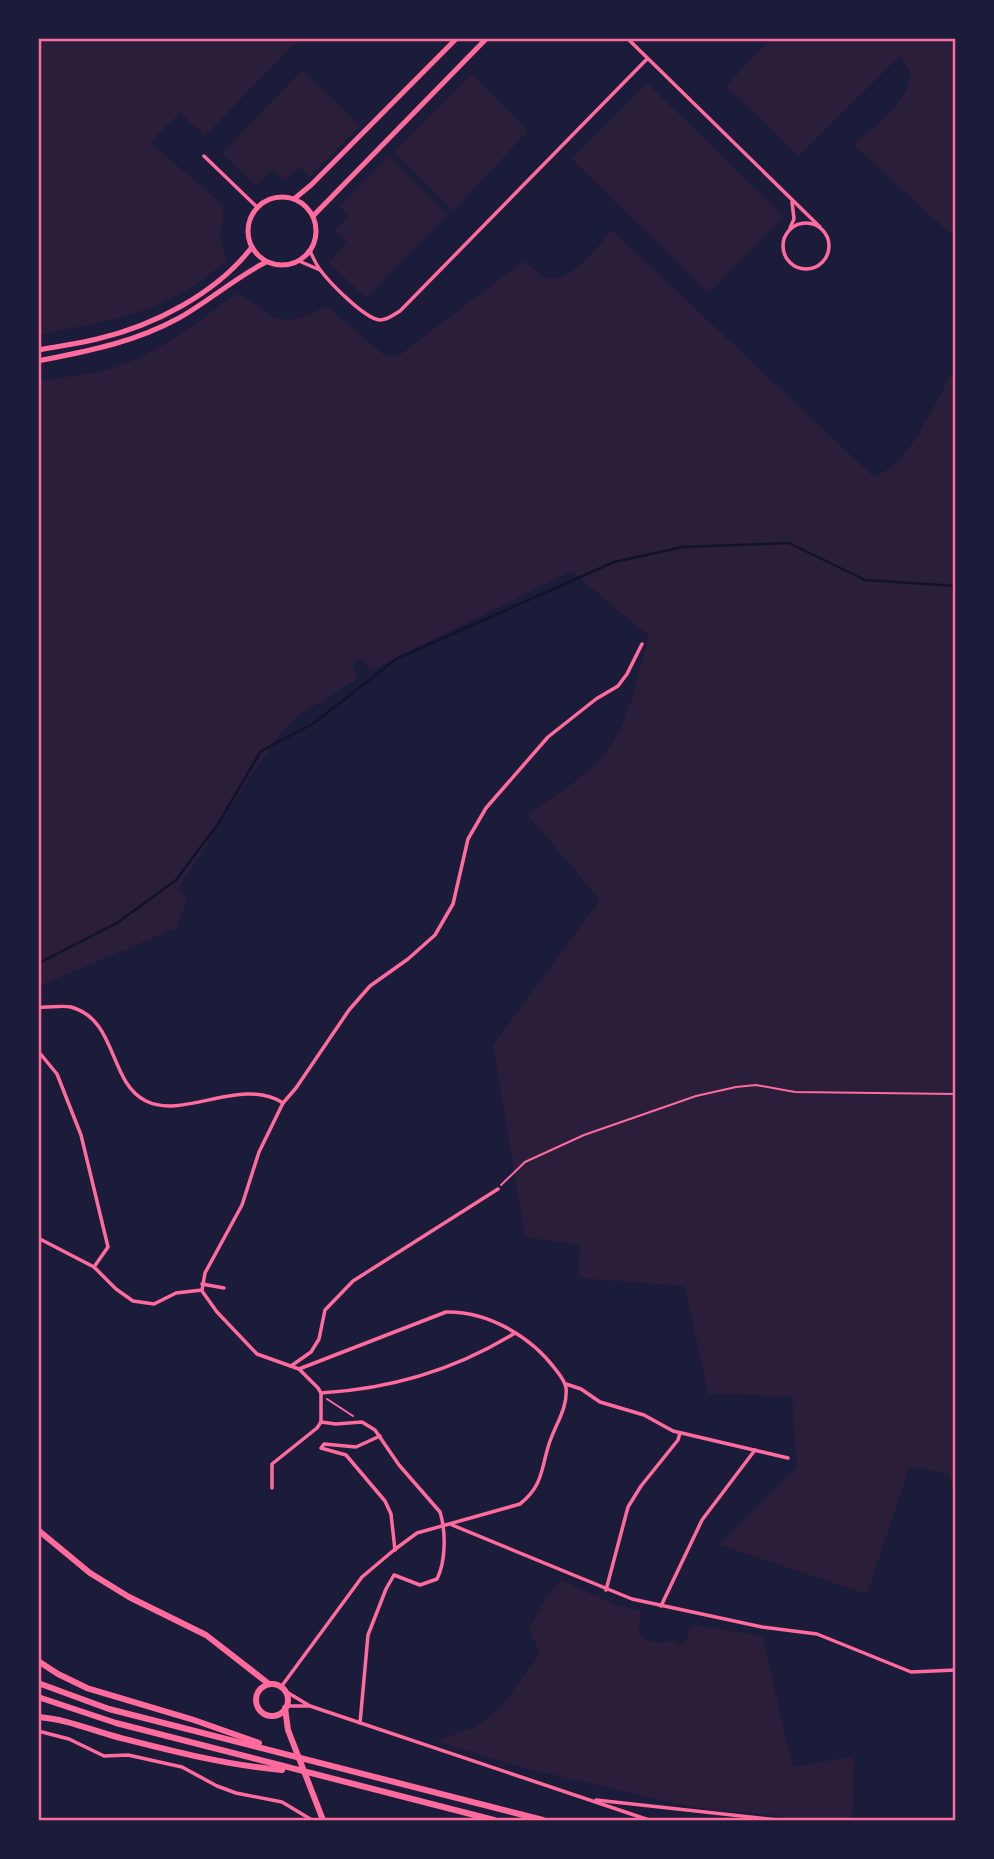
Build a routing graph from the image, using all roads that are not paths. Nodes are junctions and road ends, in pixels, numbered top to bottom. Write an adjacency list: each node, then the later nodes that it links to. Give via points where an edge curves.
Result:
1 (457, 38): 6 (street)
2 (487, 38): 9 (street)
3 (627, 38): 4 (street)
4 (647, 59): 7 (street); 16 (street, via 390,318 372,318)
5 (204, 156): 8 (street)
6 (294, 199): 8 (street, via 271,199); 9 (street)
7 (792, 200): 10 (street); 11 (street, via 794,219)
8 (258, 208): 12 (street, via 248,224)
9 (313, 216): 13 (street, via 316,234)
10 (820, 227): 11 (street, via 804,223); 11 (street, via 829,248 813,268 797,267 785,254)
11 (789, 231)
12 (252, 247): 15 (street); 17 (street, via 240,263 174,309 132,329)
13 (310, 251): 14 (street); 16 (street)
14 (299, 261): 15 (street, via 288,265); 16 (street)
15 (266, 262): 18 (street, via 177,319 136,338)
16 (320, 270)
17 (38, 350)
18 (38, 361)
19 (642, 644): 22 (street, via 618,686 548,737 486,808 468,839 453,904 435,934 370,986)
20 (38, 1007): 22 (street, via 68,1006 87,1014 103,1030 131,1090 146,1101 165,1105 256,1094)
21 (38, 1051): 25 (street, via 57,1074 81,1135 108,1247)
22 (283, 1103): 26 (street, via 259,1152 242,1205)
23 (498, 1189): 30 (street, via 353,1281 325,1310 319,1339 310,1352)
24 (38, 1238): 25 (street)
25 (94, 1268): 28 (street, via 133,1301 154,1304 176,1293)
26 (202, 1284): 27 (street); 28 (street)
27 (224, 1288)
28 (202, 1290): 30 (street, via 216,1312 257,1354)
29 (515, 1333): 31 (street, via 491,1320 446,1312); 32 (street, via 550,1362); 33 (street, via 479,1354 421,1377 388,1386)
30 (291, 1366): 31 (street)
31 (299, 1369): 33 (street)
32 (566, 1384): 35 (street); 40 (street, via 566,1400 532,1495 520,1504)
33 (321, 1393): 34 (street)
34 (321, 1422): 36 (street, via 362,1422); 39 (street, via 272,1464)
35 (680, 1433): 37 (street); 44 (street, via 628,1507)
36 (380, 1436): 41 (street, via 440,1512); 43 (street, via 356,1447 324,1444 321,1448 346,1455 385,1501)
37 (755, 1450): 38 (street); 45 (street, via 702,1520)
38 (788, 1458)
39 (272, 1488)
40 (452, 1525): 41 (street); 44 (street)
41 (443, 1527): 43 (street, via 417,1533); 58 (street, via 437,1579 420,1586 394,1575 386,1589 368,1635)
42 (38, 1530): 48 (main road, via 90,1573 206,1634)
43 (395, 1550): 51 (street, via 362,1577)
44 (606, 1590): 45 (street)
45 (661, 1606): 47 (street, via 817,1633 911,1672)
46 (38, 1661): 61 (main road, via 86,1688 191,1718)
47 (956, 1670)
48 (251, 1671): 50 (main road); 52 (main road)
49 (38, 1684): 61 (main road, via 141,1718)
50 (269, 1684): 51 (main road); 52 (main road)
51 (283, 1689): 54 (street); 55 (main road)
52 (258, 1692): 56 (main road, via 260,1710)
53 (38, 1697): 62 (main road)
54 (310, 1706): 55 (street); 58 (street)
55 (286, 1707): 56 (main road); 59 (main road)
56 (274, 1715): 59 (main road)
57 (38, 1717): 62 (main road, via 220,1762)
58 (360, 1723): 63 (street)
59 (288, 1730): 65 (main road)
60 (38, 1731): 64 (street, via 104,1756 128,1755 182,1767 236,1793 282,1802)
61 (286, 1754): 67 (main road)
62 (298, 1771): 66 (main road)
63 (592, 1800): 68 (street); 69 (street)
64 (312, 1821)
65 (323, 1821)
66 (494, 1821)
67 (543, 1821)
68 (649, 1821)
69 (778, 1821)

